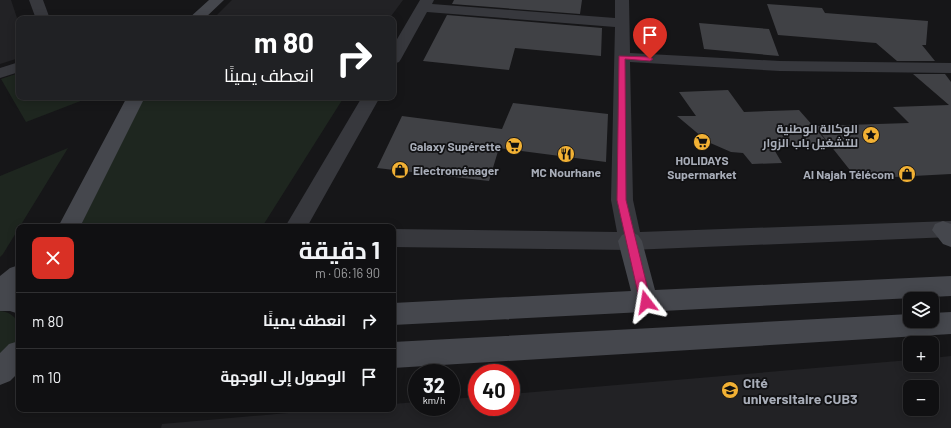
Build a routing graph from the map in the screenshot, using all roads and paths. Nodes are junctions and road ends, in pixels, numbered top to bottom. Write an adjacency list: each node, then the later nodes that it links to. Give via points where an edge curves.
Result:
1 (36, 0): 5 (street)
2 (217, 0): 6 (street)
3 (622, 0): 7 (street)
4 (425, 4): 7 (street); 8 (street)
5 (42, 16)
6 (199, 16)
7 (622, 23): 9 (street)
8 (396, 54)
9 (621, 57): 11 (street, via 780,66); 19 (street, via 622,200)
10 (16, 67): 12 (street)
11 (951, 68)
12 (0, 73)
13 (134, 100): 15 (street)
14 (369, 100): 16 (street)
15 (71, 224)
16 (298, 224)
17 (948, 232): 19 (street)
18 (396, 238): 19 (street)
19 (630, 241): 25 (street)
20 (16, 277): 22 (street)
21 (951, 286): 25 (street)
22 (0, 290)
23 (0, 300): 24 (street)
24 (16, 301)
25 (646, 302): 26 (street)
26 (396, 314)
27 (951, 323): 28 (street)
28 (396, 355)
29 (16, 356): 30 (street)
30 (0, 373): 31 (street)
31 (16, 374)

